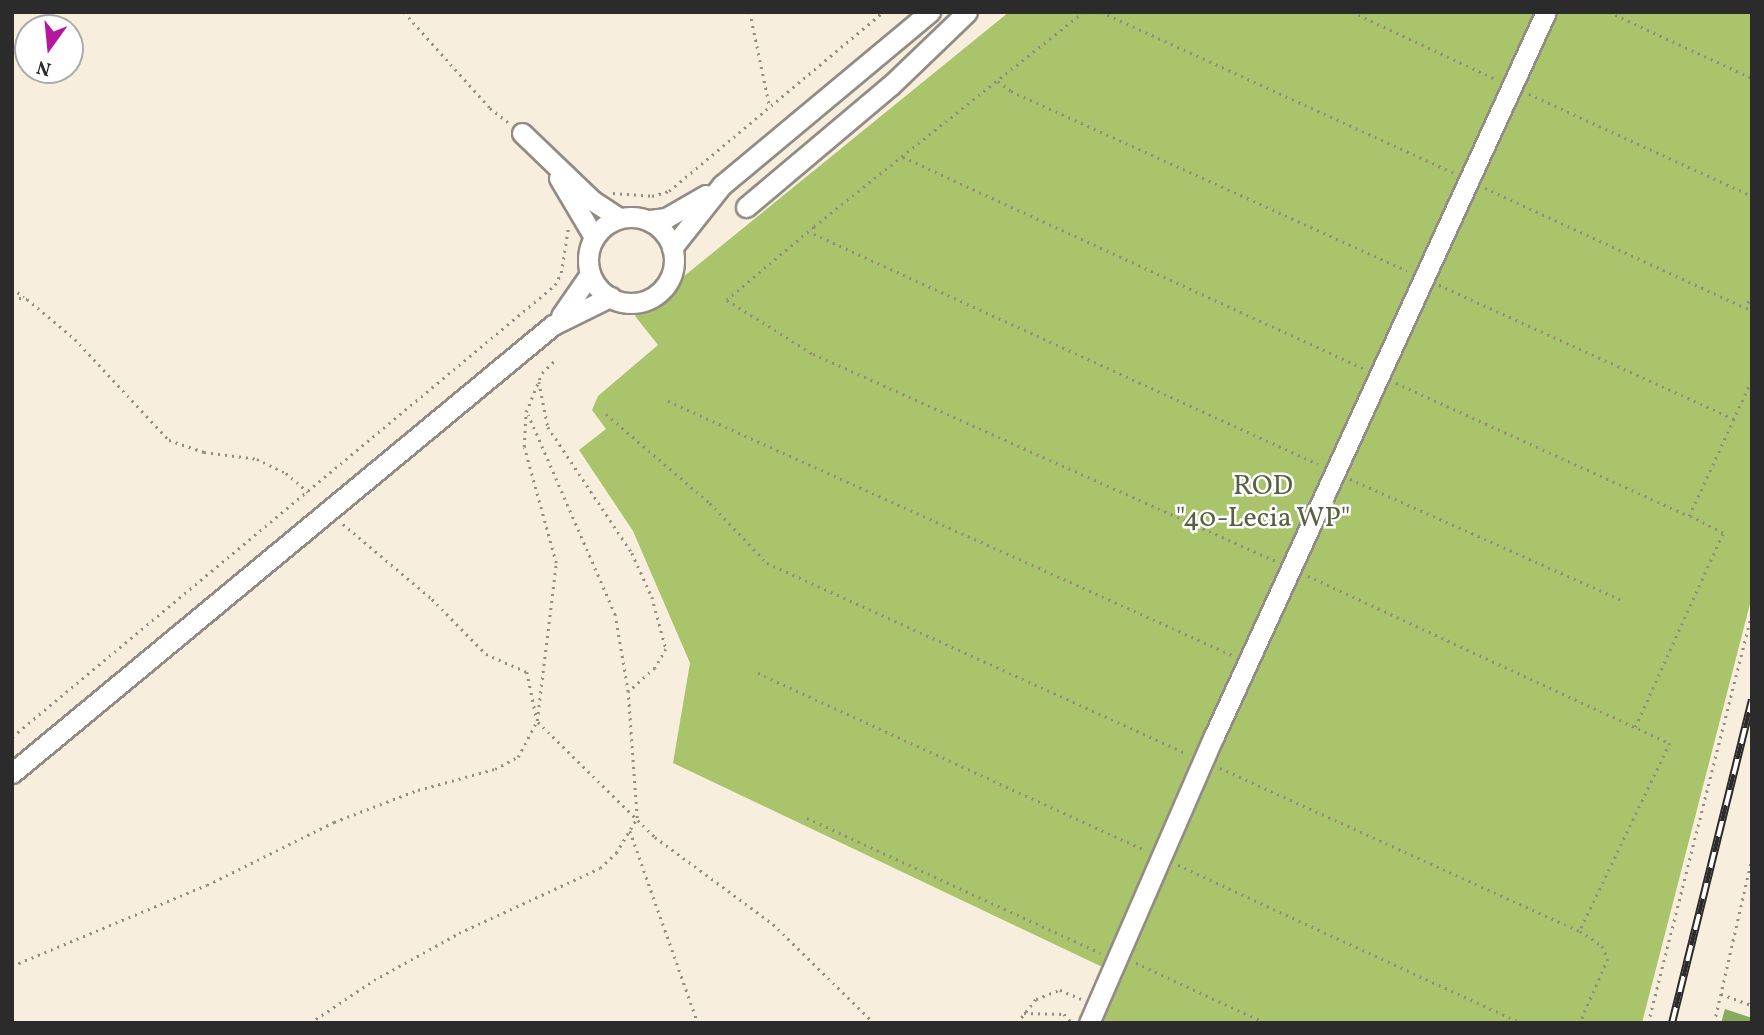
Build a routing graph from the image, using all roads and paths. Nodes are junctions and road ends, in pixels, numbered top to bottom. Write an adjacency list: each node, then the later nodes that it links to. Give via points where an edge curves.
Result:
1 (404, 12): 15 (path, via 490,108)
2 (750, 12): 14 (path)
3 (883, 12): 14 (path)
4 (930, 12): 18 (street)
5 (967, 12): 21 (street, via 891,85)
6 (1084, 12): 12 (path)
7 (1101, 12): 17 (path)
8 (1352, 12): 13 (path)
9 (1546, 12): 13 (street)
10 (1609, 12): 11 (path)
11 (1752, 78)
12 (998, 81): 16 (path); 28 (path, via 1011,91)
13 (1512, 86): 17 (street); 19 (path)
14 (770, 109): 20 (path, via 668,191 652,196 603,192)
15 (522, 133): 20 (street)
16 (902, 157): 24 (path); 38 (path)
17 (1469, 180): 28 (street); 34 (path)
18 (722, 186): 23 (street, via 666,218); 26 (street, via 681,232)
19 (1752, 197)
20 (587, 206): 22 (street); 25 (street); 46 (path, via 569,221 555,285)
21 (746, 207)
22 (619, 218): 23 (street); 25 (street)
23 (650, 220): 26 (street)
24 (814, 227): 45 (path, via 814,234); 49 (path, via 727,300 813,354)
25 (594, 237): 27 (street, via 587,258)
26 (673, 248): 32 (street, via 672,273 654,296 635,303)
27 (590, 274): 32 (street); 36 (street)
28 (1424, 278): 38 (street); 44 (path)
29 (12, 288): 33 (path)
30 (1752, 295): 34 (path)
31 (12, 297): 33 (path)
32 (610, 297): 36 (street)
33 (27, 299): 46 (path, via 75,339 169,440 204,452 257,459 286,473)
34 (1746, 308): 35 (path)
35 (1752, 310)
36 (553, 325): 47 (street)
37 (555, 360): 40 (path)
38 (1379, 375): 45 (street); 48 (path)
39 (1752, 379): 44 (path)
40 (538, 381): 42 (path); 54 (path, via 548,427 632,553 652,597 666,649 655,668)
41 (668, 401): 52 (path)
42 (526, 412): 54 (path, via 615,615); 55 (path, via 524,447 556,563)
43 (606, 414): 58 (path, via 710,503 767,563)
44 (1734, 419): 48 (path)
45 (1335, 472): 49 (street); 50 (path)
46 (308, 492): 57 (path)
47 (329, 511): 55 (path, via 432,599 486,654 527,673); 59 (street)
48 (1689, 516): 56 (path, via 1723,533)
49 (1291, 568): 52 (street); 56 (path)
50 (1622, 600)
51 (1752, 612): 80 (path)
52 (1248, 662): 58 (street)
53 (758, 673): 64 (path)
54 (628, 692): 60 (path)
55 (537, 721): 60 (path); 67 (path, via 519,757 495,769 418,790 334,822 207,885)
56 (1635, 727): 65 (path, via 1670,743)
57 (12, 737)
58 (1204, 761): 64 (street); 65 (path)
59 (12, 772)
60 (637, 818): 62 (path); 74 (path, via 773,924)
61 (807, 818): 66 (path, via 1103,954)
62 (630, 830): 72 (path, via 617,853 600,868 374,979); 73 (path)
63 (1752, 857): 68 (path)
64 (1161, 858): 66 (street); 78 (path)
65 (1580, 931): 79 (path, via 1602,946 1608,958)
66 (1119, 954): 71 (street); 77 (path)
67 (12, 966)
68 (1721, 994): 69 (path); 81 (path)
69 (1752, 1005)
70 (1024, 1013): 71 (path, via 1036,999 1059,990); 75 (path); 76 (path, via 1064,1014)
71 (1088, 1013)
72 (310, 1023)
73 (698, 1023)
74 (874, 1023)
75 (1017, 1023)
76 (1072, 1023)
77 (1266, 1023)
78 (1521, 1023)
79 (1580, 1023)
80 (1647, 1023)
81 (1714, 1023)

